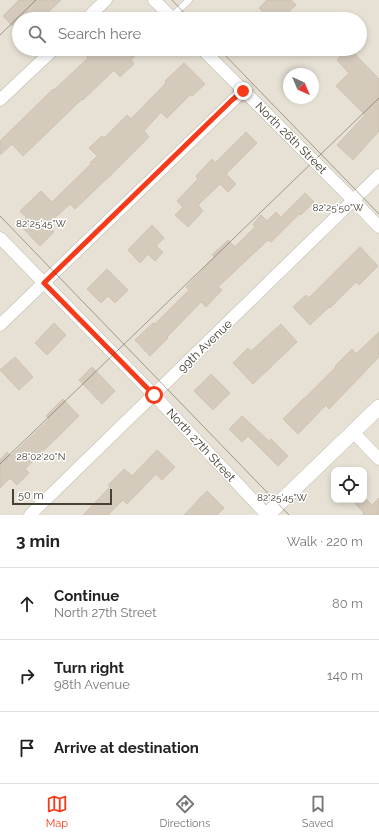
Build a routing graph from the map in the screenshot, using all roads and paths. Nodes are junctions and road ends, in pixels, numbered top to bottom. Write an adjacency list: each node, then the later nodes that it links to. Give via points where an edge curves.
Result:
1 (106, 0): 4 (street)
2 (154, 0): 5 (street)
3 (189, 0): 6 (lane)
4 (93, 12)
5 (166, 12)
6 (178, 12)
7 (47, 56): 10 (street)
8 (209, 56): 9 (street, North 26th Street)
9 (243, 91): 12 (street, North 26th Street); 15 (street)
10 (0, 100)
11 (379, 176): 12 (street, 99th Avenue)
12 (353, 200): 13 (street, North 26th Street); 17 (street, 99th Avenue)
13 (379, 227)
14 (0, 238): 15 (street, North 27th Street)
15 (44, 283): 16 (street); 17 (street, North 27th Street)
16 (0, 325)
17 (154, 395): 21 (street, 99th Avenue); 22 (street, North 27th Street)
18 (379, 407): 19 (street)
19 (353, 432): 20 (street); 22 (street)
20 (379, 459)
21 (30, 515)
22 (267, 515)

